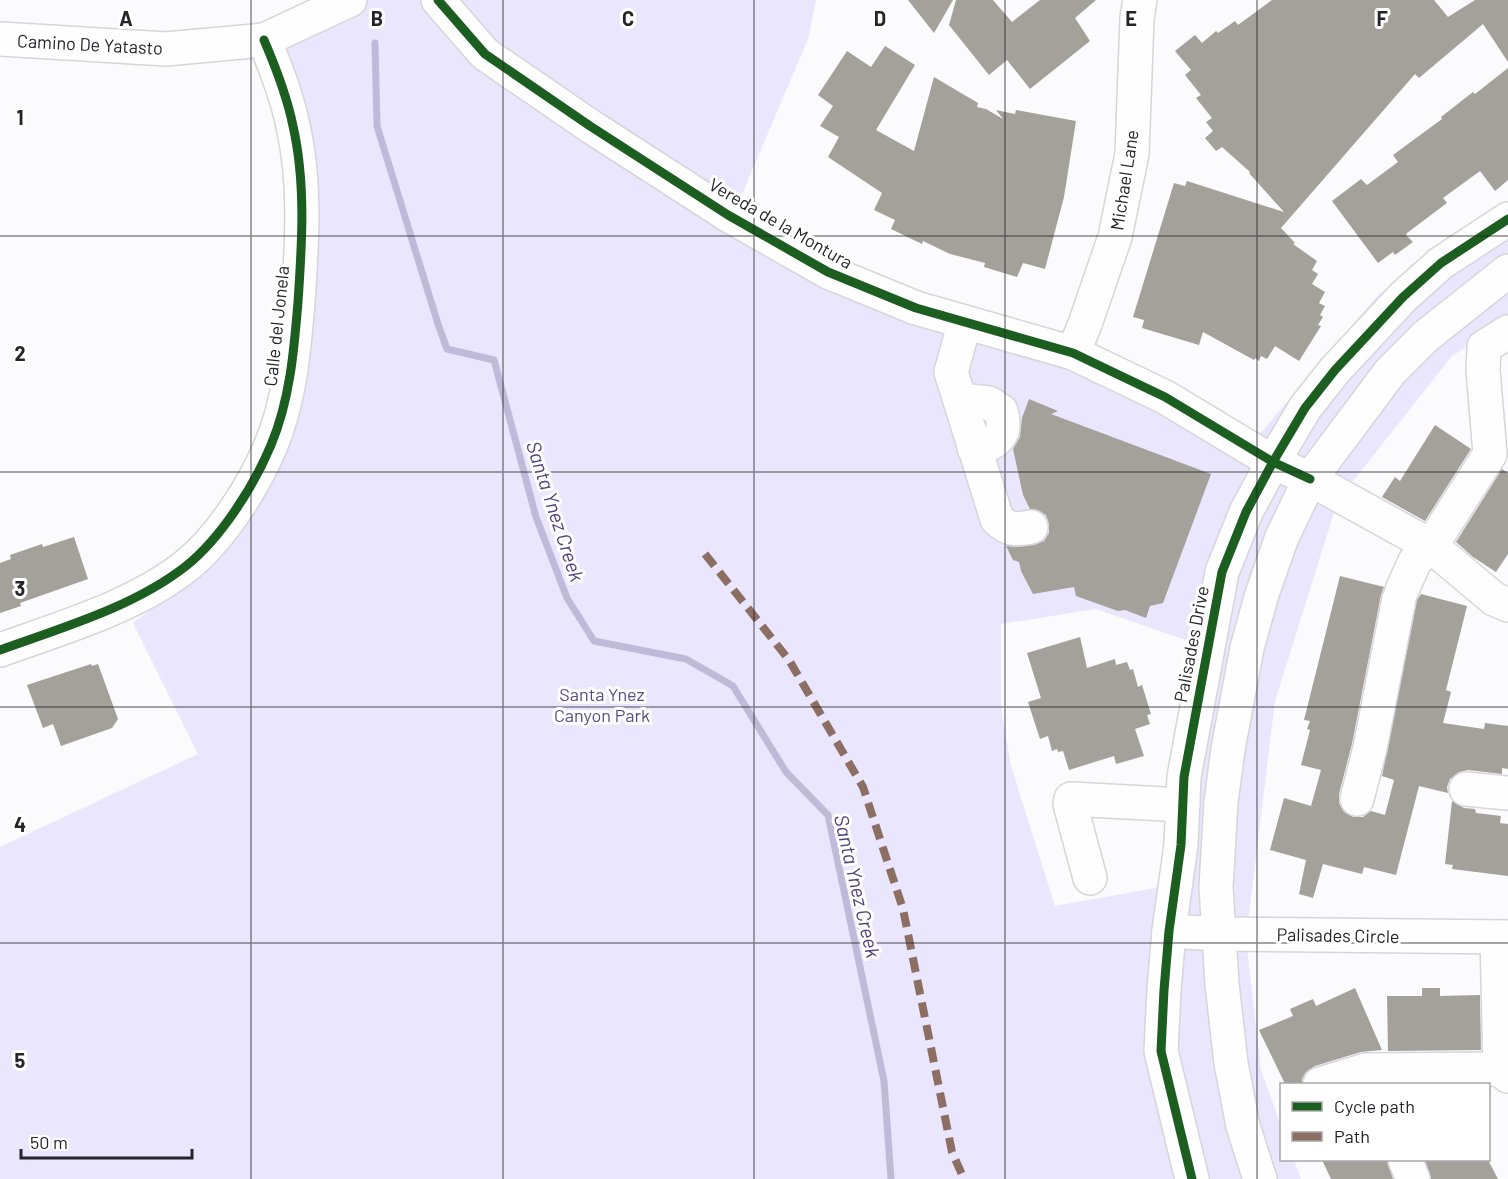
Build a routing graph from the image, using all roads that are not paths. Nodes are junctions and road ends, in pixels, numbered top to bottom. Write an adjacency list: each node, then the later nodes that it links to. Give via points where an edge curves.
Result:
1 (350, 0): 5 (street, Camino De Yatasto)
2 (438, 0): 8 (street, Vereda de la Montura, via 485,54 728,215 828,272 916,308)
3 (1140, 0): 10 (street, Michael Lane, via 1132,154 1115,237)
4 (0, 39): 5 (street, Camino De Yatasto, via 166,49)
5 (264, 40): 16 (street, Calle del Jonela, via 281,80 293,126 302,192 293,358 272,444 218,534 186,566 136,597)
6 (1508, 219): 11 (street, Palisades Drive, via 1441,263 1368,332 1305,408)
7 (1508, 271): 12 (street, via 1426,336 1390,372)
8 (965, 322): 10 (street, Vereda de la Montura); 13 (street, via 951,372 974,448 997,519 1005,527 1017,530)
9 (1508, 332): 14 (street, via 1484,347 1491,454)
10 (1073, 353): 11 (street, Vereda de la Montura, via 1166,397)
11 (1273, 462): 12 (street, Vereda de la Montura); 20 (street, Palisades Drive, via 1246,512 1222,572 1184,777)
12 (1310, 479): 14 (street, Vereda de la Montura); 23 (street, via 1282,537 1247,648 1221,802 1216,887)
13 (1030, 527)
14 (1431, 546): 15 (street, Vereda de la Montura, via 1494,599); 19 (street, via 1415,561 1401,594)
15 (1508, 605)
16 (0, 650)
17 (1466, 789): 18 (street)
18 (1508, 793)
19 (1357, 799)
20 (1183, 805): 21 (street, via 1071,799); 22 (street, Palisades Drive)
21 (1090, 878)
22 (1169, 931): 23 (street, Palisades Circle); 29 (street, Palisades Drive, via 1161,1051)
23 (1219, 934): 24 (street, Palisades Circle); 30 (street, via 1231,1063 1243,1126)
24 (1502, 937): 25 (street)
25 (1504, 1072): 26 (street)
26 (1369, 1077): 27 (street)
27 (1327, 1083)
28 (1405, 1161): 31 (street)
29 (1192, 1179)
30 (1260, 1179)
31 (1413, 1179)

